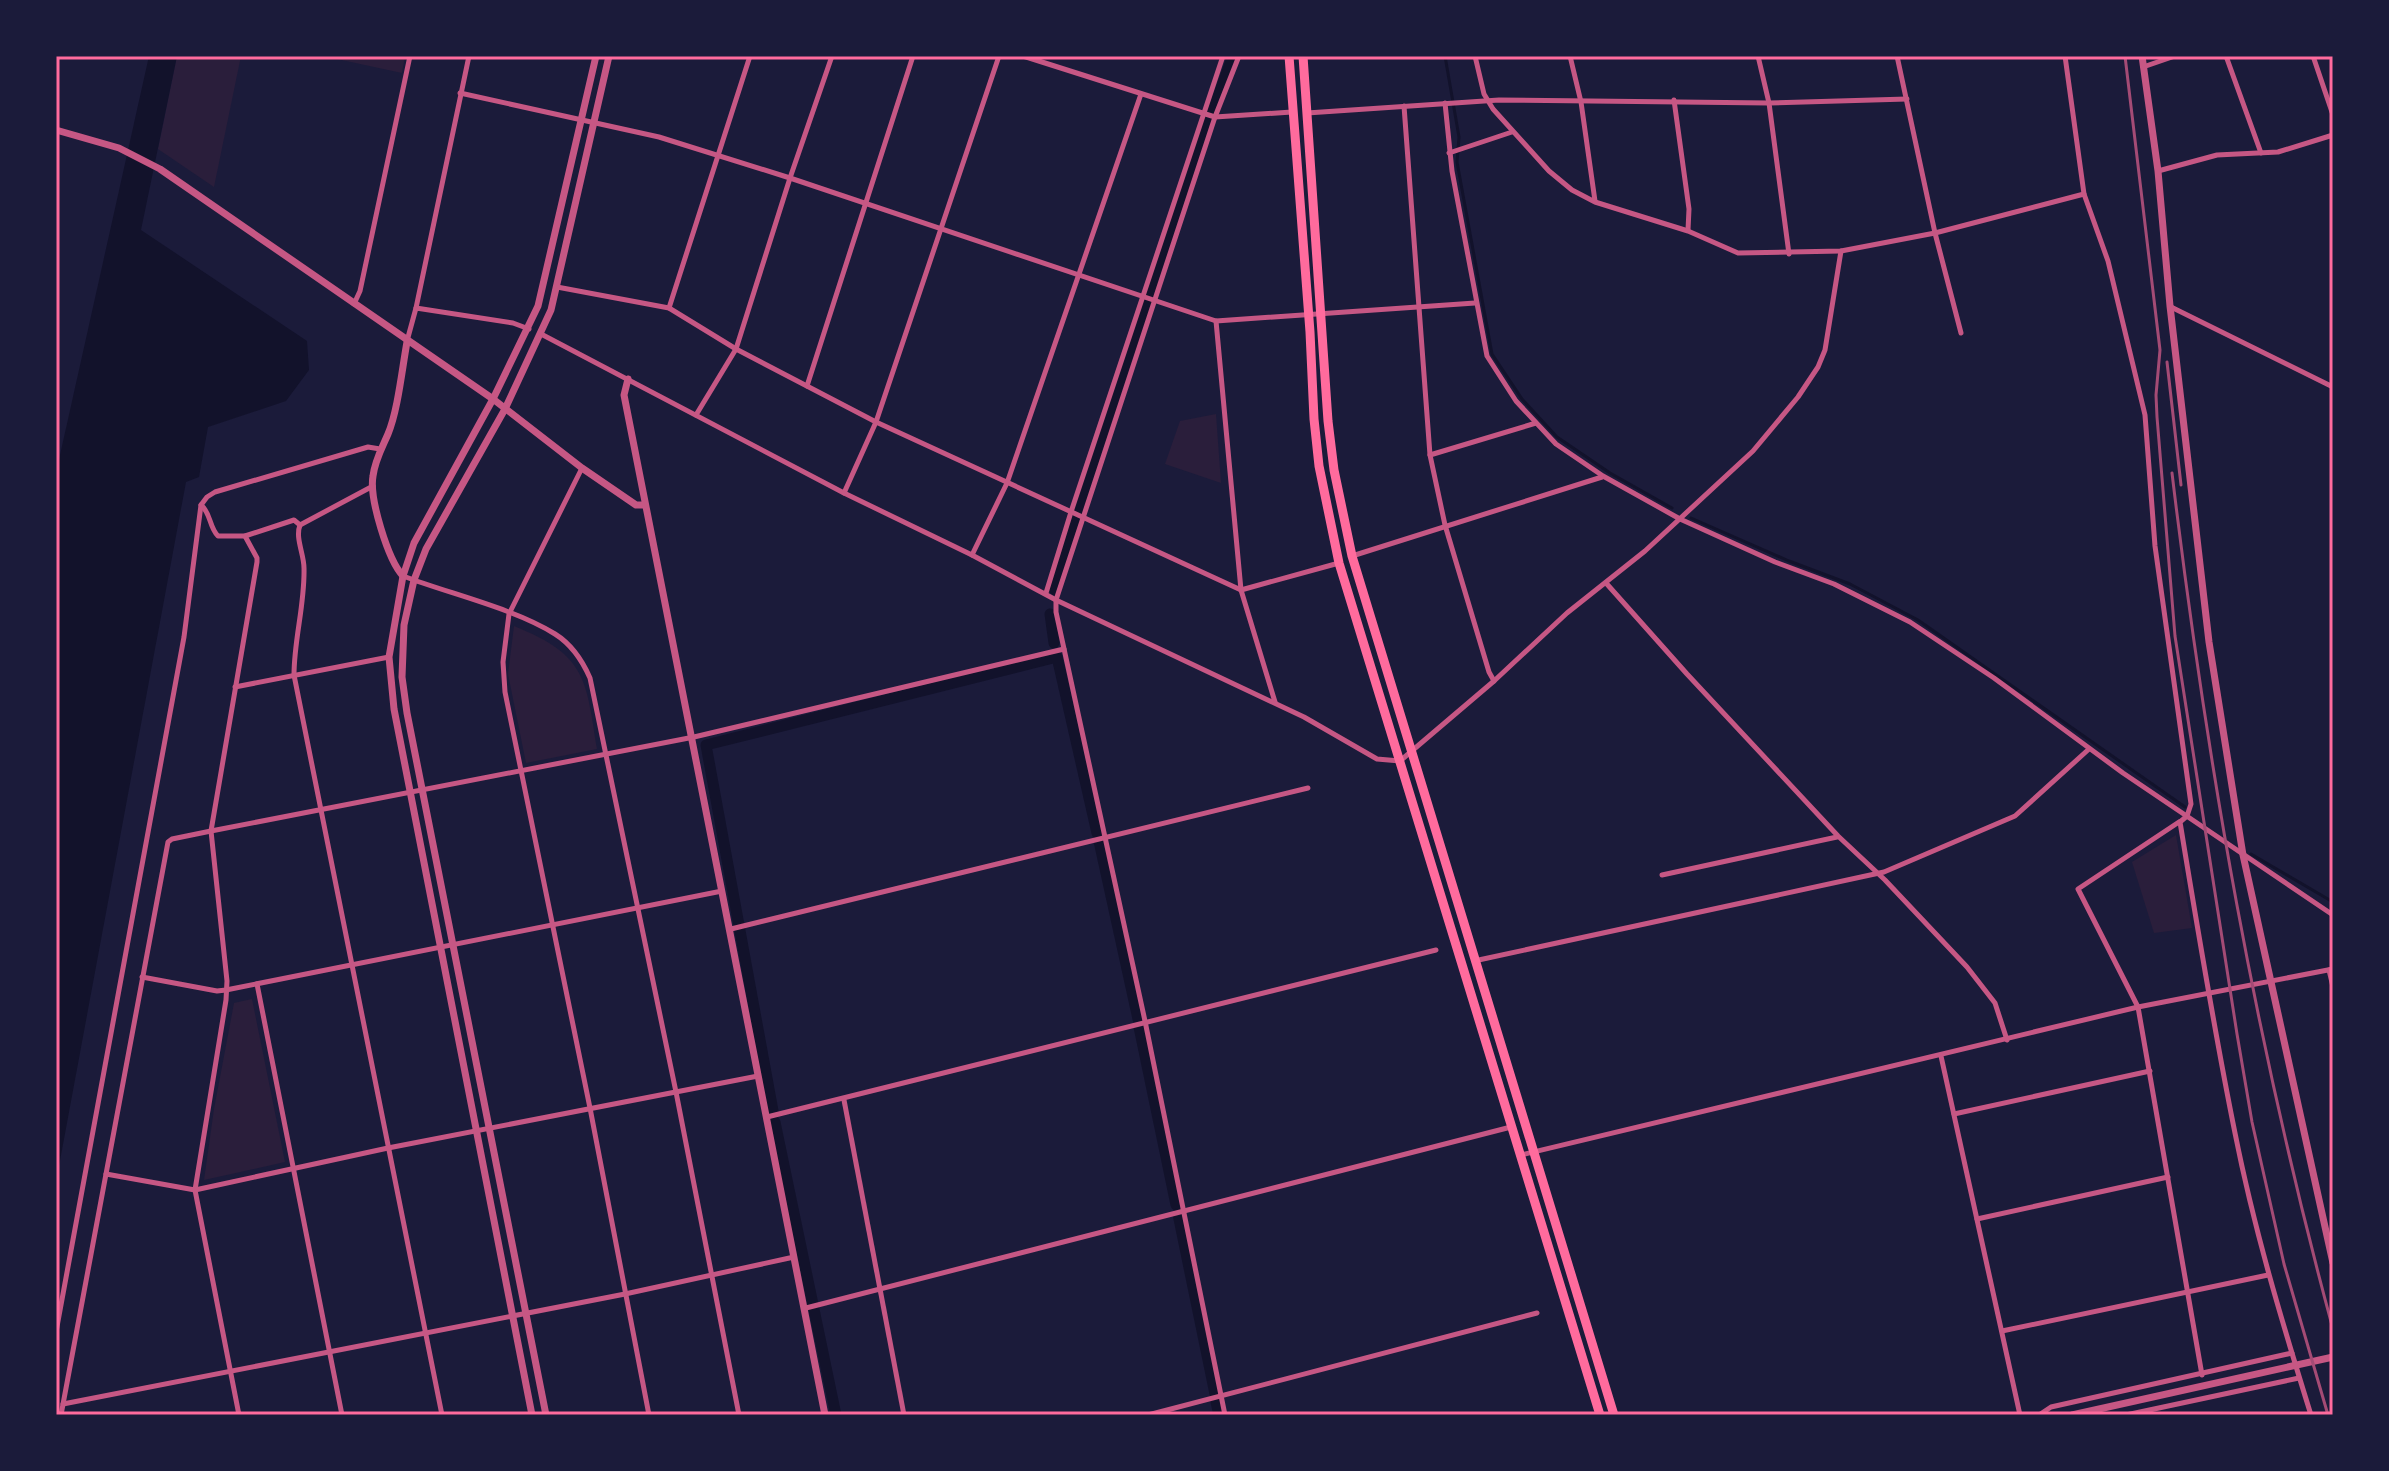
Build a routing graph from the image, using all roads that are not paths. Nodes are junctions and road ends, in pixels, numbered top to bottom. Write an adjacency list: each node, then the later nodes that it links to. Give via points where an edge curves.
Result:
1 (410, 56): 60 (street)
2 (469, 56): 25 (street)
3 (596, 56): 38 (street)
4 (609, 56): 39 (street)
5 (750, 56): 45 (street)
6 (832, 56): 47 (street)
7 (913, 56): 50 (street)
8 (999, 56): 51 (street)
9 (1023, 56): 26 (street)
10 (1223, 56): 36 (street)
11 (1241, 56): 12 (street); 36 (street)
12 (1265, 56)
13 (1289, 56): 34 (highway)
14 (1303, 56): 35 (highway)
15 (1475, 56): 29 (street)
16 (1570, 56): 30 (street)
17 (1758, 56): 32 (street)
18 (1897, 56): 27 (street)
19 (2065, 56): 48 (street)
20 (2142, 56): 24 (street)
21 (2175, 56): 24 (street)
22 (2226, 56): 44 (street)
23 (2313, 56): 37 (street)
24 (2143, 67): 46 (street)
25 (460, 93): 38 (street); 62 (street)
26 (1141, 94): 36 (street); 56 (street)
27 (1907, 99): 32 (street); 53 (street)
28 (1674, 100): 30 (street); 32 (street); 52 (street)
29 (1488, 101): 30 (street); 31 (street); 41 (street)
30 (1581, 102): 49 (street)
31 (1445, 103): 33 (street); 43 (street)
32 (1769, 103): 55 (street)
33 (1404, 106): 35 (street); 64 (street)
34 (1293, 112): 36 (street); 65 (highway)
35 (1307, 113): 66 (highway)
36 (1209, 115): 58 (street); 58 (street)
37 (2333, 115)
38 (582, 122): 39 (street); 68 (street)
39 (593, 125): 45 (street, via 659,137); 57 (street)
40 (56, 130): 60 (street, via 119,148 160,169)
41 (1512, 132): 43 (street); 49 (street, via 1549,171)
42 (2333, 135): 44 (street)
43 (1449, 153): 59 (street)
44 (2261, 153): 46 (street, via 2217,155)
45 (717, 156): 47 (street); 63 (street)
46 (2158, 171): 61 (street)
47 (790, 178): 50 (street); 72 (street)
48 (2084, 194): 53 (street); 121 (street, via 2108,261 2145,415 2155,546 2191,804)
49 (1595, 202): 52 (street)
50 (866, 203): 51 (street); 74 (street)
51 (942, 229): 56 (street); 79 (street)
52 (1688, 231): 55 (street, via 1738,253)
53 (1935, 233): 54 (street); 69 (street)
54 (1841, 251): 55 (street); 91 (street, via 1818,367 1753,451)
55 (1789, 254)
56 (1077, 274): 58 (street); 85 (street)
57 (557, 287): 63 (street); 70 (street)
58 (1149, 297): 67 (street); 90 (street); 90 (street)
59 (1475, 303): 64 (street); 80 (street, via 1487,356)
60 (354, 305): 71 (street)
61 (2170, 306): 75 (street); 126 (street, via 2209,642)
62 (416, 308): 68 (street); 71 (street)
63 (669, 308): 72 (street)
64 (1418, 308): 66 (street); 82 (street)
65 (1309, 314): 66 (street); 67 (street); 97 (highway, via 1319,466)
66 (1322, 314): 96 (highway, via 1332,458)
67 (1216, 321): 101 (street)
68 (529, 329): 76 (street)
69 (1961, 333)
70 (541, 334): 73 (street); 77 (street)
71 (407, 342): 76 (street); 81 (street)
72 (736, 349): 74 (street); 78 (street)
73 (628, 379): 78 (street); 89 (street, via 624,395)
74 (807, 386): 79 (street)
75 (2333, 387)
76 (493, 399): 77 (street); 98 (street, via 414,543)
77 (505, 409): 83 (street); 99 (street)
78 (696, 415): 87 (street)
79 (876, 422): 85 (street); 87 (street)
80 (1536, 423): 82 (street); 84 (street, via 1556,444)
81 (380, 449): 86 (street); 88 (street, via 368,447 215,492)
82 (1430, 455): 93 (street)
83 (582, 468): 89 (street, via 636,505); 104 (street)
84 (1603, 476): 91 (street); 93 (street)
85 (1007, 483): 90 (street); 95 (street)
86 (373, 486): 92 (street); 98 (street, via 393,562)
87 (844, 493): 95 (street)
88 (201, 505): 94 (street, via 218,536); 181 (street, via 184,637)
89 (644, 505): 111 (street)
90 (1076, 515): 101 (street); 102 (street); 103 (street)
91 (1680, 519): 100 (street); 112 (street, via 1910,622)
92 (300, 525): 94 (street, via 294,520); 107 (street, via 305,566)
93 (1445, 525): 96 (street); 108 (street)
94 (245, 536): 109 (street, via 257,558)
95 (972, 555): 102 (street)
96 (1352, 556): 113 (highway)
97 (1339, 563): 101 (street); 115 (highway)
98 (403, 576): 99 (street); 106 (street)
99 (414, 580): 104 (street); 118 (street, via 404,625 402,677)
100 (1606, 583): 108 (street); 124 (street)
101 (1241, 590): 110 (street)
102 (1046, 593): 103 (street)
103 (1056, 600): 105 (street); 110 (street)
104 (509, 614): 114 (street, via 557,635 584,666); 116 (street, via 505,692)
105 (1064, 649): 111 (street); 125 (street)
106 (389, 657): 107 (street); 119 (street)
107 (294, 675): 109 (street); 120 (street)
108 (1494, 681): 113 (street)
109 (235, 687): 123 (street)
110 (1275, 703): 115 (street, via 1377,759)
111 (694, 737): 114 (street); 129 (street)
112 (2089, 749): 121 (street); 127 (street, via 2015,816)
113 (1411, 751): 115 (street); 137 (highway)
114 (606, 754): 116 (street); 130 (street)
115 (1400, 761): 157 (highway)
116 (520, 770): 118 (street); 132 (street)
117 (1308, 788): 125 (street)
118 (422, 790): 119 (street); 134 (street)
119 (410, 793): 120 (street); 135 (street)
120 (321, 809): 123 (street); 138 (street)
121 (2187, 816): 122 (street); 126 (street)
122 (2180, 822): 145 (street); 146 (street, via 2078,889)
123 (211, 831): 140 (street, via 168,842); 144 (street)
124 (1838, 836): 127 (street); 128 (street)
125 (1105, 837): 133 (street); 147 (street)
126 (2243, 855): 131 (street); 141 (street)
127 (1877, 874): 137 (street); 148 (street, via 1967,967 1995,1003)
128 (1662, 875)
129 (723, 890): 130 (street); 133 (street)
130 (638, 908): 132 (street); 152 (street)
131 (2333, 915)
132 (553, 926): 134 (street); 154 (street)
133 (731, 929): 151 (street)
134 (452, 946): 135 (street); 158 (street)
135 (440, 948): 138 (street); 159 (street)
136 (1436, 950): 147 (street)
137 (1474, 961): 161 (highway)
138 (352, 965): 142 (street); 160 (street)
139 (2331, 970): 141 (street); 143 (street)
140 (142, 977): 144 (street); 164 (street)
141 (2270, 980): 145 (street); 170 (street)
142 (257, 984): 144 (street); 163 (street)
143 (2333, 987)
144 (226, 990): 166 (street)
145 (2209, 994): 146 (street); 172 (street)
146 (2138, 1007): 148 (street); 150 (street)
147 (1145, 1021): 153 (street); 167 (street)
148 (2007, 1040): 149 (street)
149 (1941, 1056): 155 (street); 161 (street)
150 (2150, 1071): 155 (street); 165 (street)
151 (758, 1076): 152 (street); 156 (street)
152 (676, 1092): 154 (street); 171 (street)
153 (844, 1100): 156 (street); 173 (street)
154 (590, 1108): 158 (street); 175 (street)
155 (1954, 1114): 168 (street)
156 (767, 1117): 169 (street)
157 (1512, 1127): 162 (highway); 167 (street)
158 (490, 1128): 159 (street); 177 (street)
159 (477, 1131): 160 (street); 179 (street)
160 (388, 1148): 163 (street); 182 (street)
161 (1534, 1151): 162 (street); 204 (highway)
162 (1521, 1155): 203 (highway)
163 (293, 1169): 166 (street); 183 (street)
164 (106, 1174): 166 (street); 190 (street)
165 (2168, 1177): 168 (street); 174 (street)
166 (195, 1190): 186 (street)
167 (1183, 1209): 173 (street); 189 (street)
168 (1977, 1219): 180 (street)
169 (795, 1256): 171 (street); 176 (street)
170 (2333, 1263)
171 (711, 1275): 175 (street); 198 (street)
172 (2268, 1275): 174 (street); 184 (street)
173 (880, 1291): 176 (street); 200 (street)
174 (2186, 1291): 180 (street); 187 (street)
175 (625, 1294): 177 (street); 197 (street)
176 (806, 1308): 199 (street)
177 (526, 1312): 179 (street); 196 (street)
178 (1537, 1313): 189 (street)
179 (513, 1315): 182 (street); 195 (street)
180 (2002, 1331): 205 (street)
181 (56, 1332)
182 (426, 1332): 183 (street); 194 (street)
183 (329, 1353): 186 (street); 193 (street)
184 (2292, 1353): 187 (street); 188 (street)
185 (2333, 1357): 207 (street)
186 (231, 1372): 190 (street); 192 (street)
187 (2202, 1375): 206 (street, via 2051,1407)
188 (2299, 1378): 208 (street); 209 (street)
189 (1221, 1397): 201 (street); 202 (street)
190 (63, 1404): 191 (street)
191 (61, 1415)
192 (239, 1415)
193 (342, 1415)
194 (442, 1415)
195 (532, 1415)
196 (546, 1415)
197 (649, 1415)
198 (739, 1415)
199 (825, 1415)
200 (904, 1415)
201 (1148, 1415)
202 (1225, 1415)
203 (1600, 1415)
204 (1614, 1415)
205 (2020, 1415)
206 (2039, 1415)
207 (2072, 1415)
208 (2126, 1415)
209 (2311, 1415)

